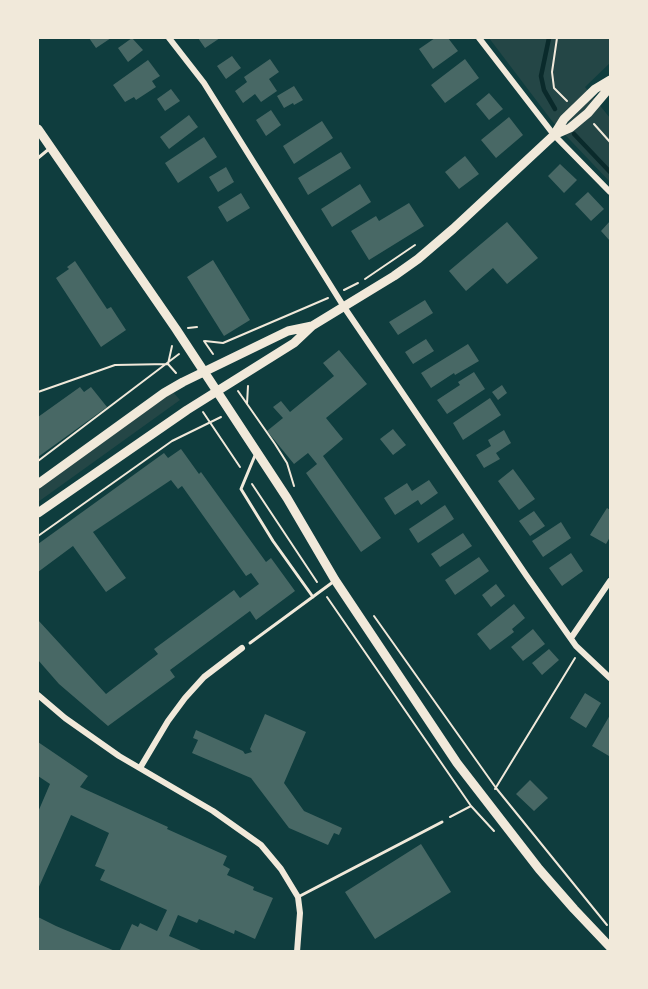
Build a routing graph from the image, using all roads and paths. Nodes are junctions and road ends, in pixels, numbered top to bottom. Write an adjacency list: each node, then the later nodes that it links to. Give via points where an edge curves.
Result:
1 (169, 38): 15 (street, via 204,83)
2 (479, 38): 9 (street)
3 (557, 38): 6 (path, via 554,88)
4 (610, 80): 9 (main road, via 576,107)
5 (610, 87): 9 (main road, via 588,113)
6 (571, 102)
7 (588, 118): 10 (path)
8 (38, 129): 11 (main road)
9 (554, 135): 13 (street); 16 (main road, via 438,243)
10 (610, 141)
11 (51, 148): 12 (lane); 19 (main road)
12 (38, 158)
13 (610, 192)
14 (422, 240): 15 (path)
15 (336, 294): 16 (street); 18 (path, via 223,343)
16 (344, 307): 17 (main road); 34 (street)
17 (312, 326): 19 (main road, via 288,331); 20 (main road, via 294,343)
18 (204, 341)
19 (204, 372): 22 (main road); 26 (main road, via 164,393)
20 (232, 382): 22 (main road); 27 (path, via 287,463)
21 (38, 392): 25 (path, via 116,365 168,364)
22 (217, 392): 24 (main road); 28 (main road)
23 (210, 422): 29 (path, via 172,441)
24 (257, 452): 30 (main road); 32 (lane, via 242,489)
25 (38, 460)
26 (38, 484)
27 (296, 489)
28 (38, 513)
29 (38, 536)
30 (335, 580): 32 (lane); 42 (main road)
31 (610, 581): 34 (street)
32 (313, 597): 35 (lane)
33 (373, 613): 41 (path)
34 (571, 638): 37 (street)
35 (250, 643)
36 (242, 648): 40 (street, via 204,677 185,698)
37 (580, 650): 38 (street); 41 (path)
38 (610, 678)
39 (38, 695): 40 (street)
40 (140, 768): 44 (street, via 261,845)
41 (495, 788): 42 (path); 45 (path)
42 (484, 799): 43 (path); 46 (main road, via 539,869)
43 (442, 822): 44 (lane)
44 (298, 897): 47 (street)
45 (610, 930)
46 (610, 947)
47 (297, 951)

